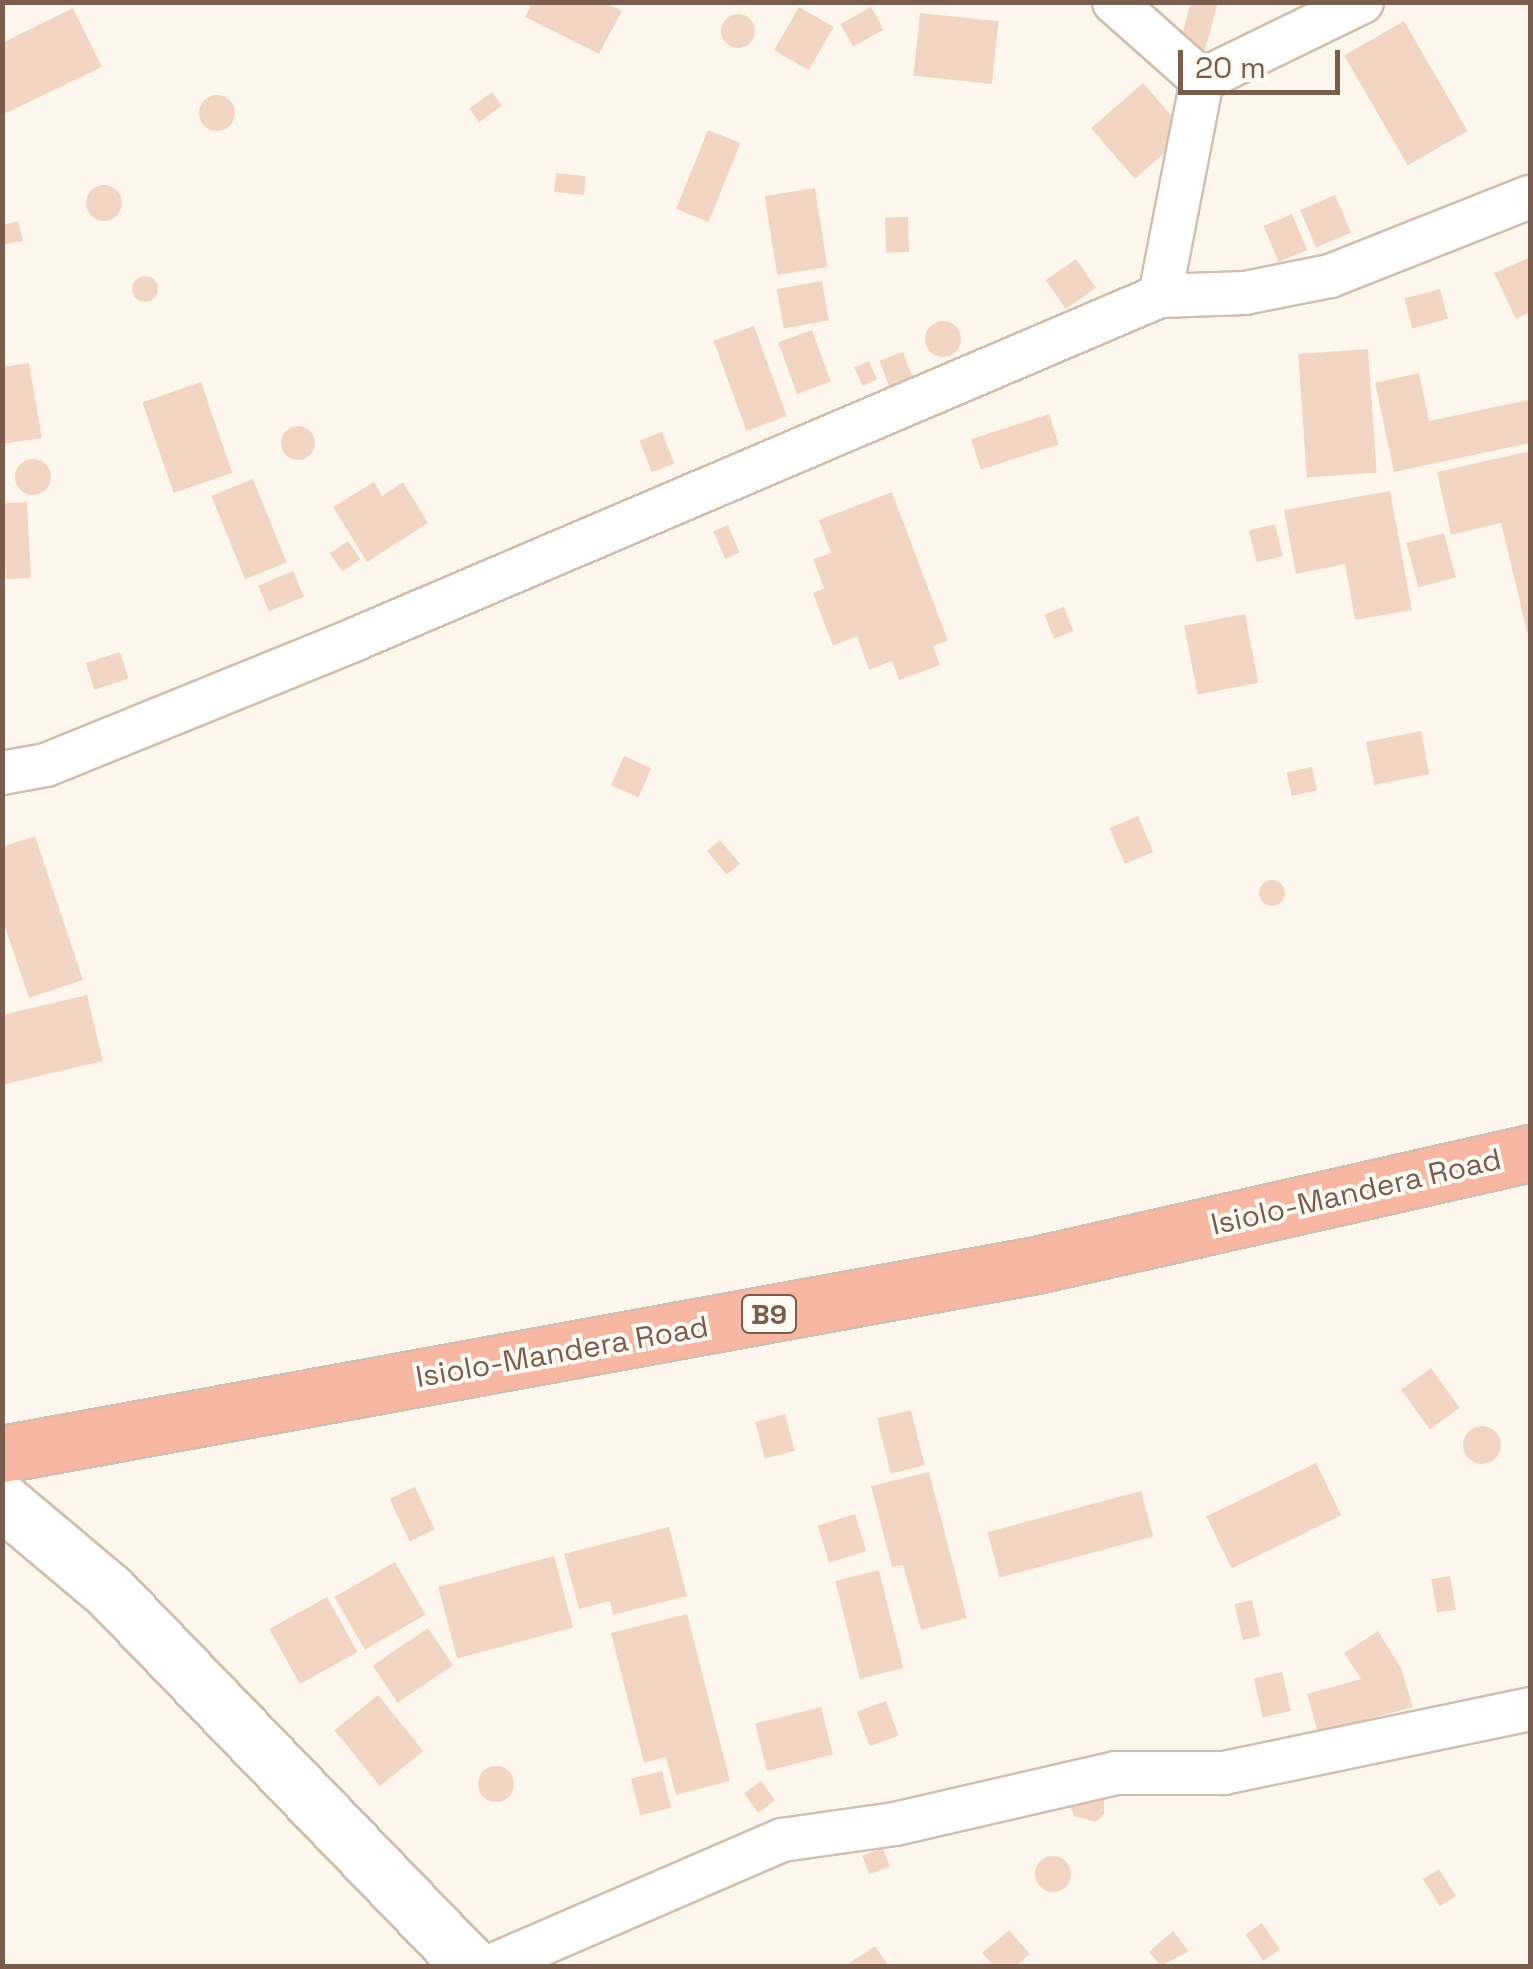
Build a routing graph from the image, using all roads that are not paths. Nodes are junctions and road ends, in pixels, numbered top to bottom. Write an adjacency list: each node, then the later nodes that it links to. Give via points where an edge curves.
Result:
1 (1114, 2): 3 (street)
2 (1362, 2): 3 (street)
3 (1202, 80): 5 (street)
4 (1530, 197): 5 (street, via 1330,276 1245,293)
5 (1160, 296): 6 (street, via 376,630 46,764)
6 (2, 773)
7 (1530, 1154): 8 (highway, Isiolo-Mandera Road / B9, via 1036,1265)
8 (2, 1454)
9 (2, 1501): 11 (street, via 109,1590)
10 (1530, 1708): 12 (street, via 1224,1774 1116,1774 895,1824 782,1840)
11 (472, 1966)
12 (491, 1966)

